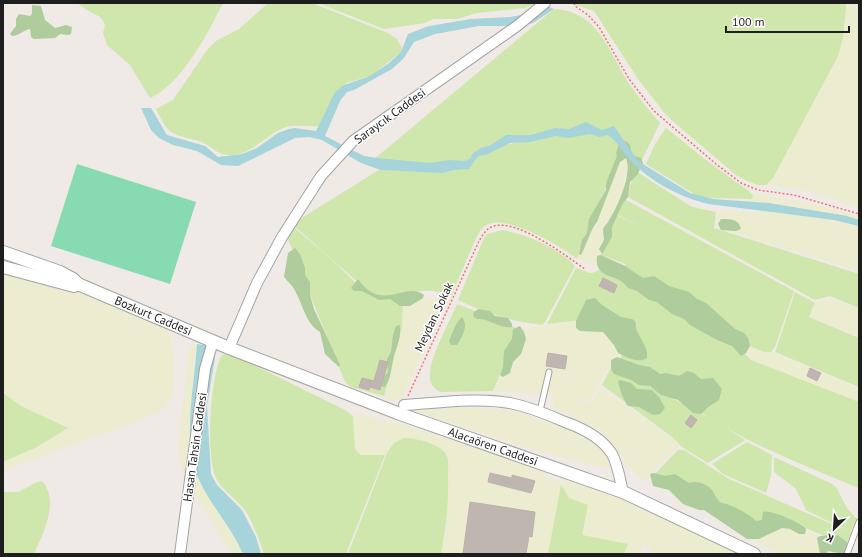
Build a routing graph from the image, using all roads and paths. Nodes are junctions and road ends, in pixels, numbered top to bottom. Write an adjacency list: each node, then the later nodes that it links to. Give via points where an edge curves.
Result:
1 (545, 3): 9 (street, Saraycık Caddesi, via 517,26 353,141 321,176 282,237 257,283)
2 (574, 3): 3 (path, via 599,27 629,79 654,111 735,178 758,190 794,195)
3 (859, 214)
4 (3, 252): 7 (street, Bozkurt Caddesi, via 60,272)
5 (3, 267): 7 (street, Bozkurt Caddesi, via 74,286)
6 (585, 269): 11 (path, Meydan. Sokak, via 561,251 516,229 497,226 488,228 479,241)
7 (78, 284): 8 (street, Bozkurt Caddesi)
8 (213, 341): 9 (street, Bozkurt Caddesi); 15 (street, Hasan Tahsin Caddesi, via 205,369)
9 (229, 348): 13 (street, Alacaören Caddesi, via 424,424)
10 (549, 372): 12 (lane)
11 (404, 405): 12 (street, via 493,401)
12 (540, 411): 13 (street, via 574,425 606,447 612,455)
13 (624, 492): 16 (street, Alacaören Caddesi)
14 (859, 522): 17 (lane)
15 (180, 554)
16 (754, 554)
17 (847, 554)

